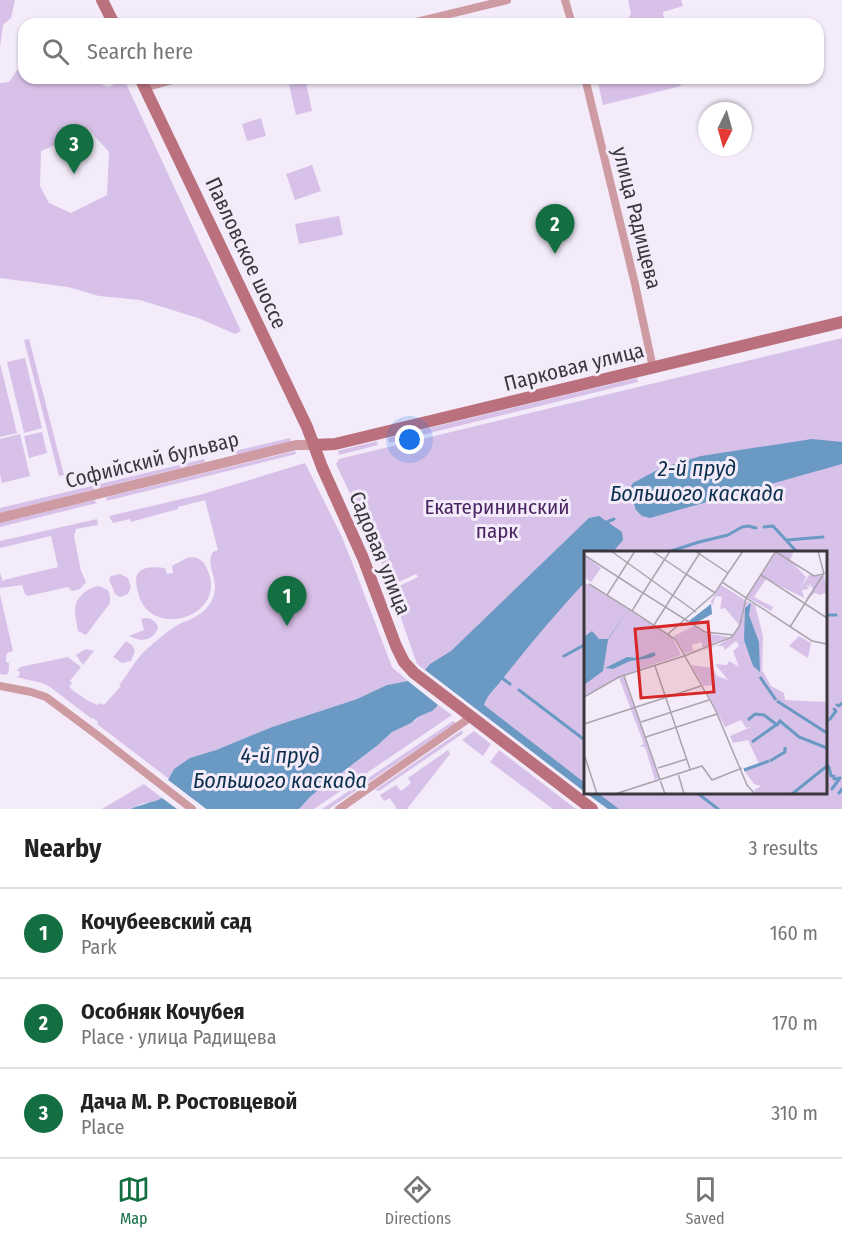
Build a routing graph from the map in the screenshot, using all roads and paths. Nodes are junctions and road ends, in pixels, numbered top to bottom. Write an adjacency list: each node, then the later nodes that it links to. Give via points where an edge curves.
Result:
1 (102, 0): 4 (main road)
2 (507, 0): 5 (street)
3 (565, 0): 6 (street)
4 (111, 18)
5 (433, 18)
6 (570, 18)
7 (142, 84): 11 (main road, Павловское шоссе)
8 (586, 84): 10 (street, улица Радищева)
9 (842, 322): 10 (main road, Парковая улица)
10 (654, 368): 11 (main road, Парковая улица, via 335,444)
11 (314, 445): 12 (street, Софийский бульвар, via 296,445); 14 (main road, Садовая улица, via 404,662)
12 (0, 518)
13 (0, 686): 15 (street, via 46,697)
14 (471, 717): 16 (street); 17 (main road)
15 (192, 809)
16 (339, 809)
17 (592, 809)

